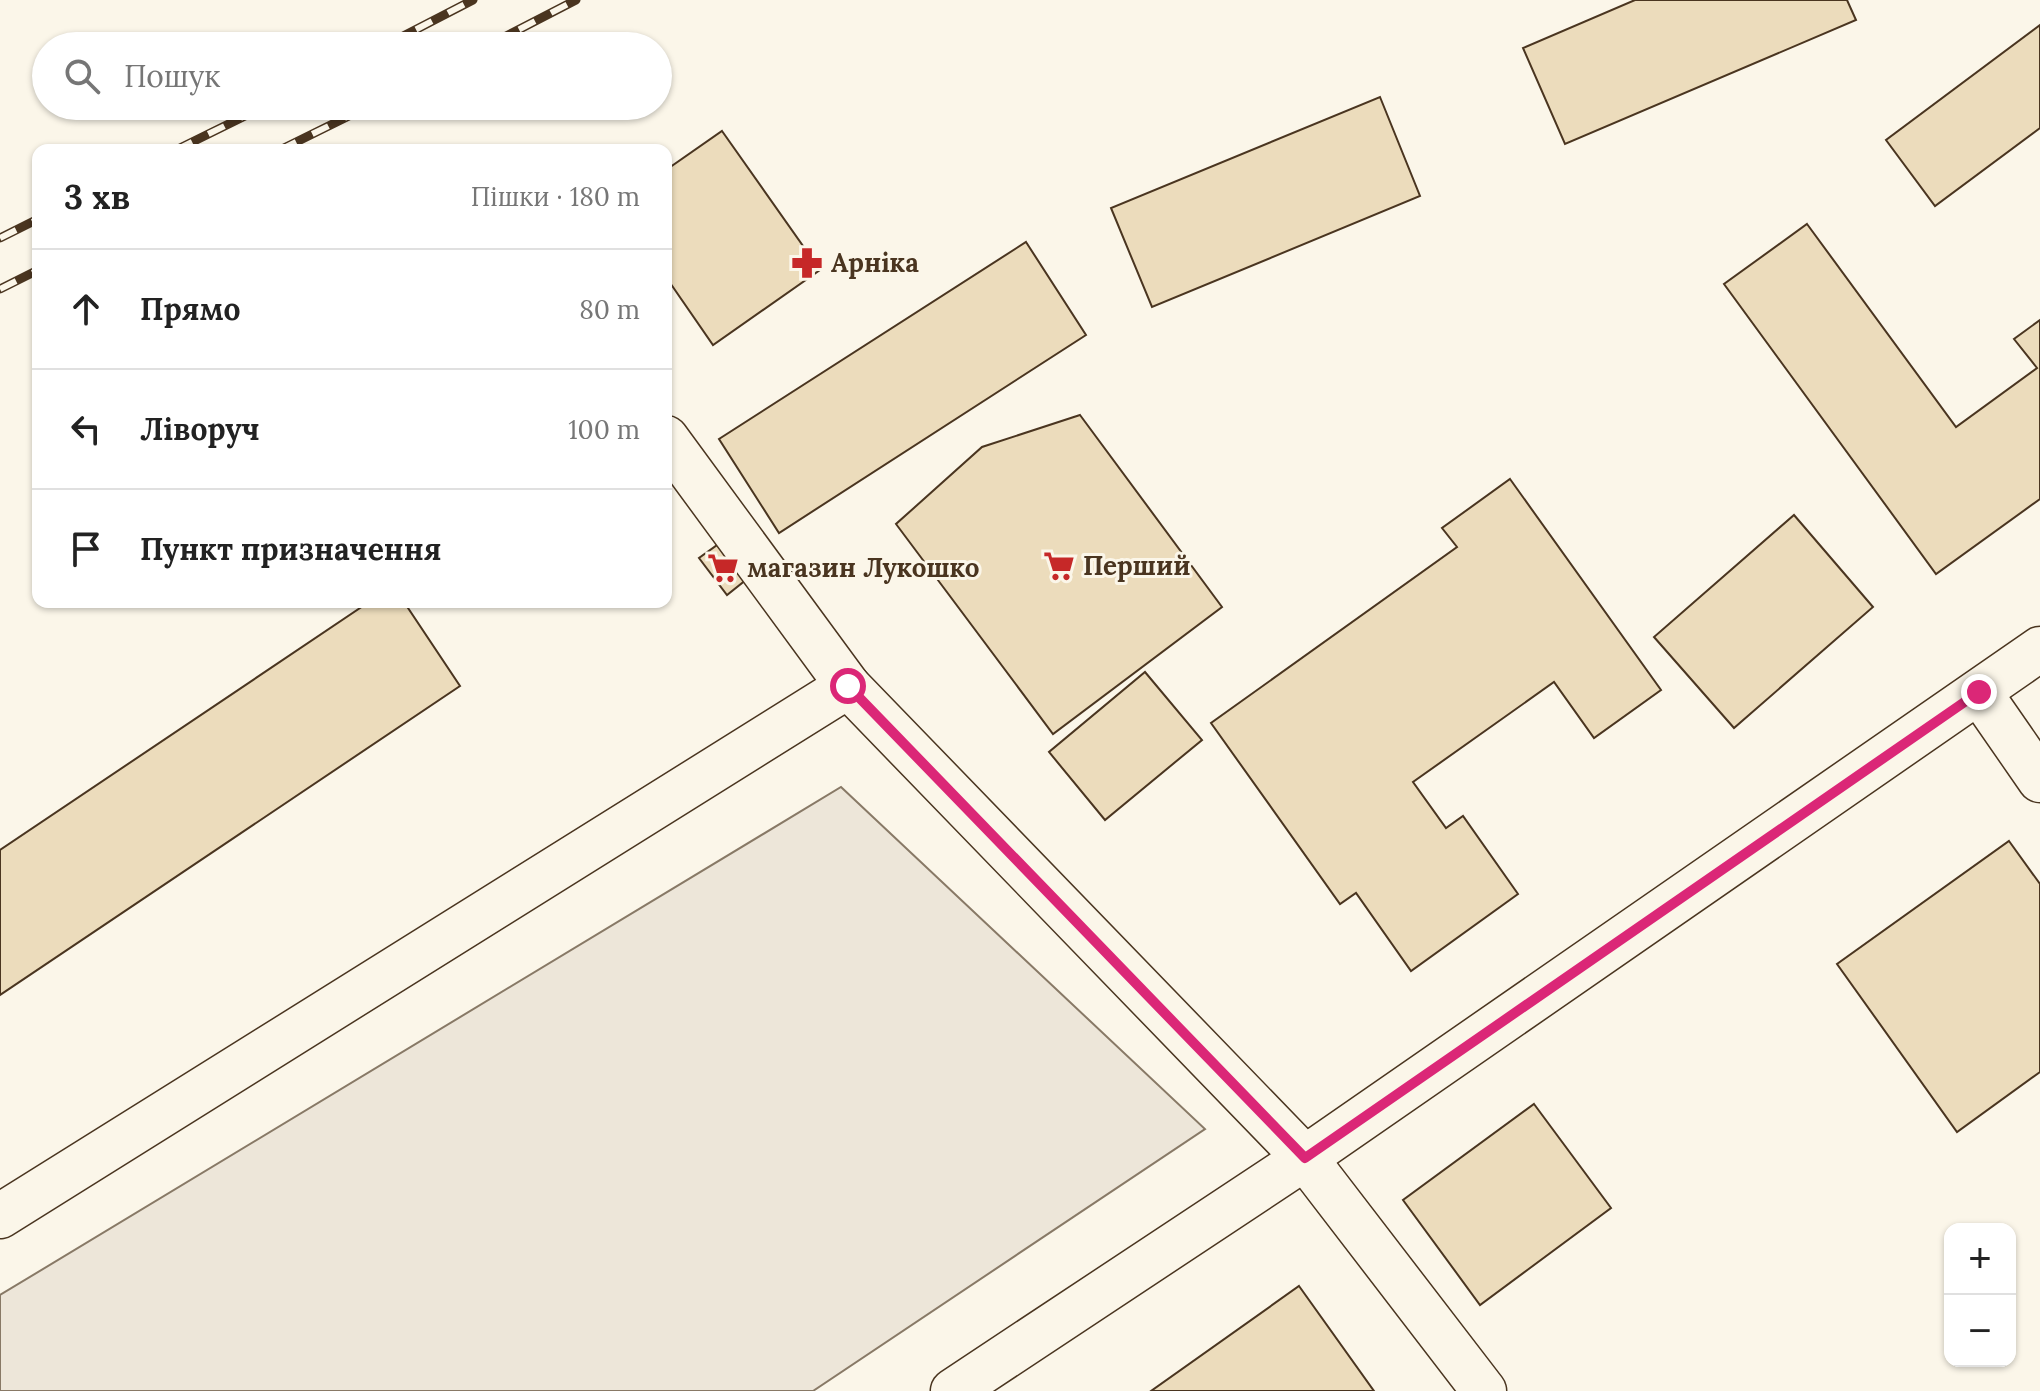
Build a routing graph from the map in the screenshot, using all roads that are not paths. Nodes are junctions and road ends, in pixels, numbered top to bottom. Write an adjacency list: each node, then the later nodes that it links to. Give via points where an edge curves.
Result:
1 (672, 446): 3 (street)
2 (2040, 649): 4 (street)
3 (848, 686): 6 (street); 7 (street)
4 (1979, 692): 5 (street); 6 (street)
5 (2040, 780)
6 (1305, 1158): 8 (street); 9 (street)
7 (0, 1216)
8 (953, 1391)
9 (1484, 1391)

